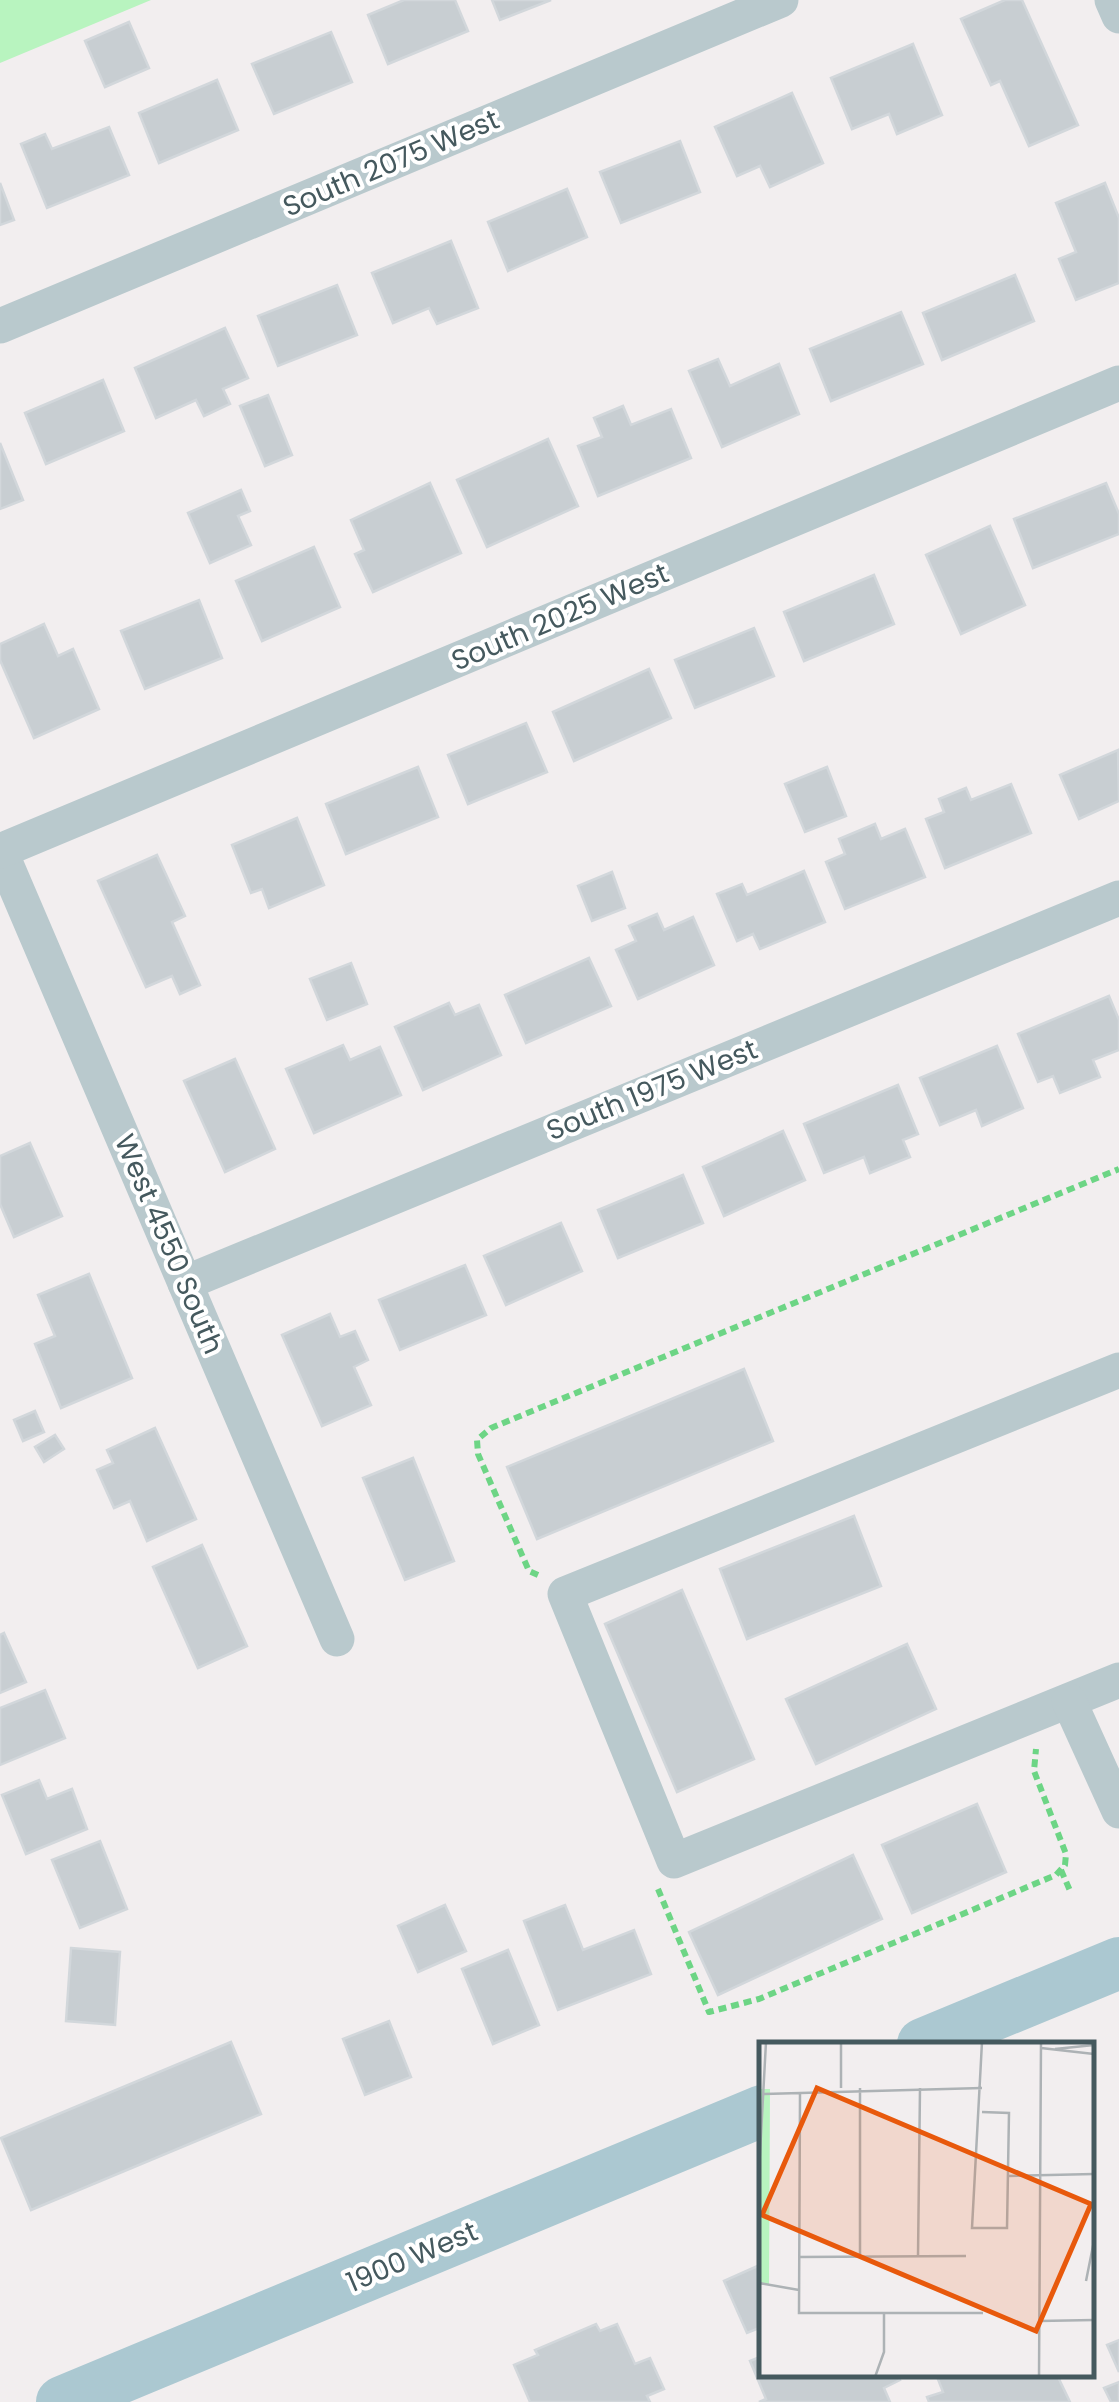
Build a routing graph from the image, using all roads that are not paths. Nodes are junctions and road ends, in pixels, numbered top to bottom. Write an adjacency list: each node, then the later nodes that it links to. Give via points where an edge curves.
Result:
1 (781, 0): 4 (street, South 2075 West)
2 (1112, 0): 3 (street)
3 (1119, 16)
4 (0, 326)
5 (1119, 383): 6 (street, South 2025 West)
6 (0, 850): 8 (street, West 4550 South)
7 (1119, 898): 8 (street, South 1975 West)
8 (185, 1283): 10 (street, West 4550 South)
9 (1119, 1370): 12 (street, via 565,1594 674,1860)
10 (338, 1638)
11 (1119, 1680): 12 (street)
12 (1068, 1701): 13 (street)
13 (1119, 1812)
14 (1119, 1963): 15 (main road)
15 (927, 2042)
16 (759, 2113): 17 (main road, 1900 West)
17 (82, 2398)

